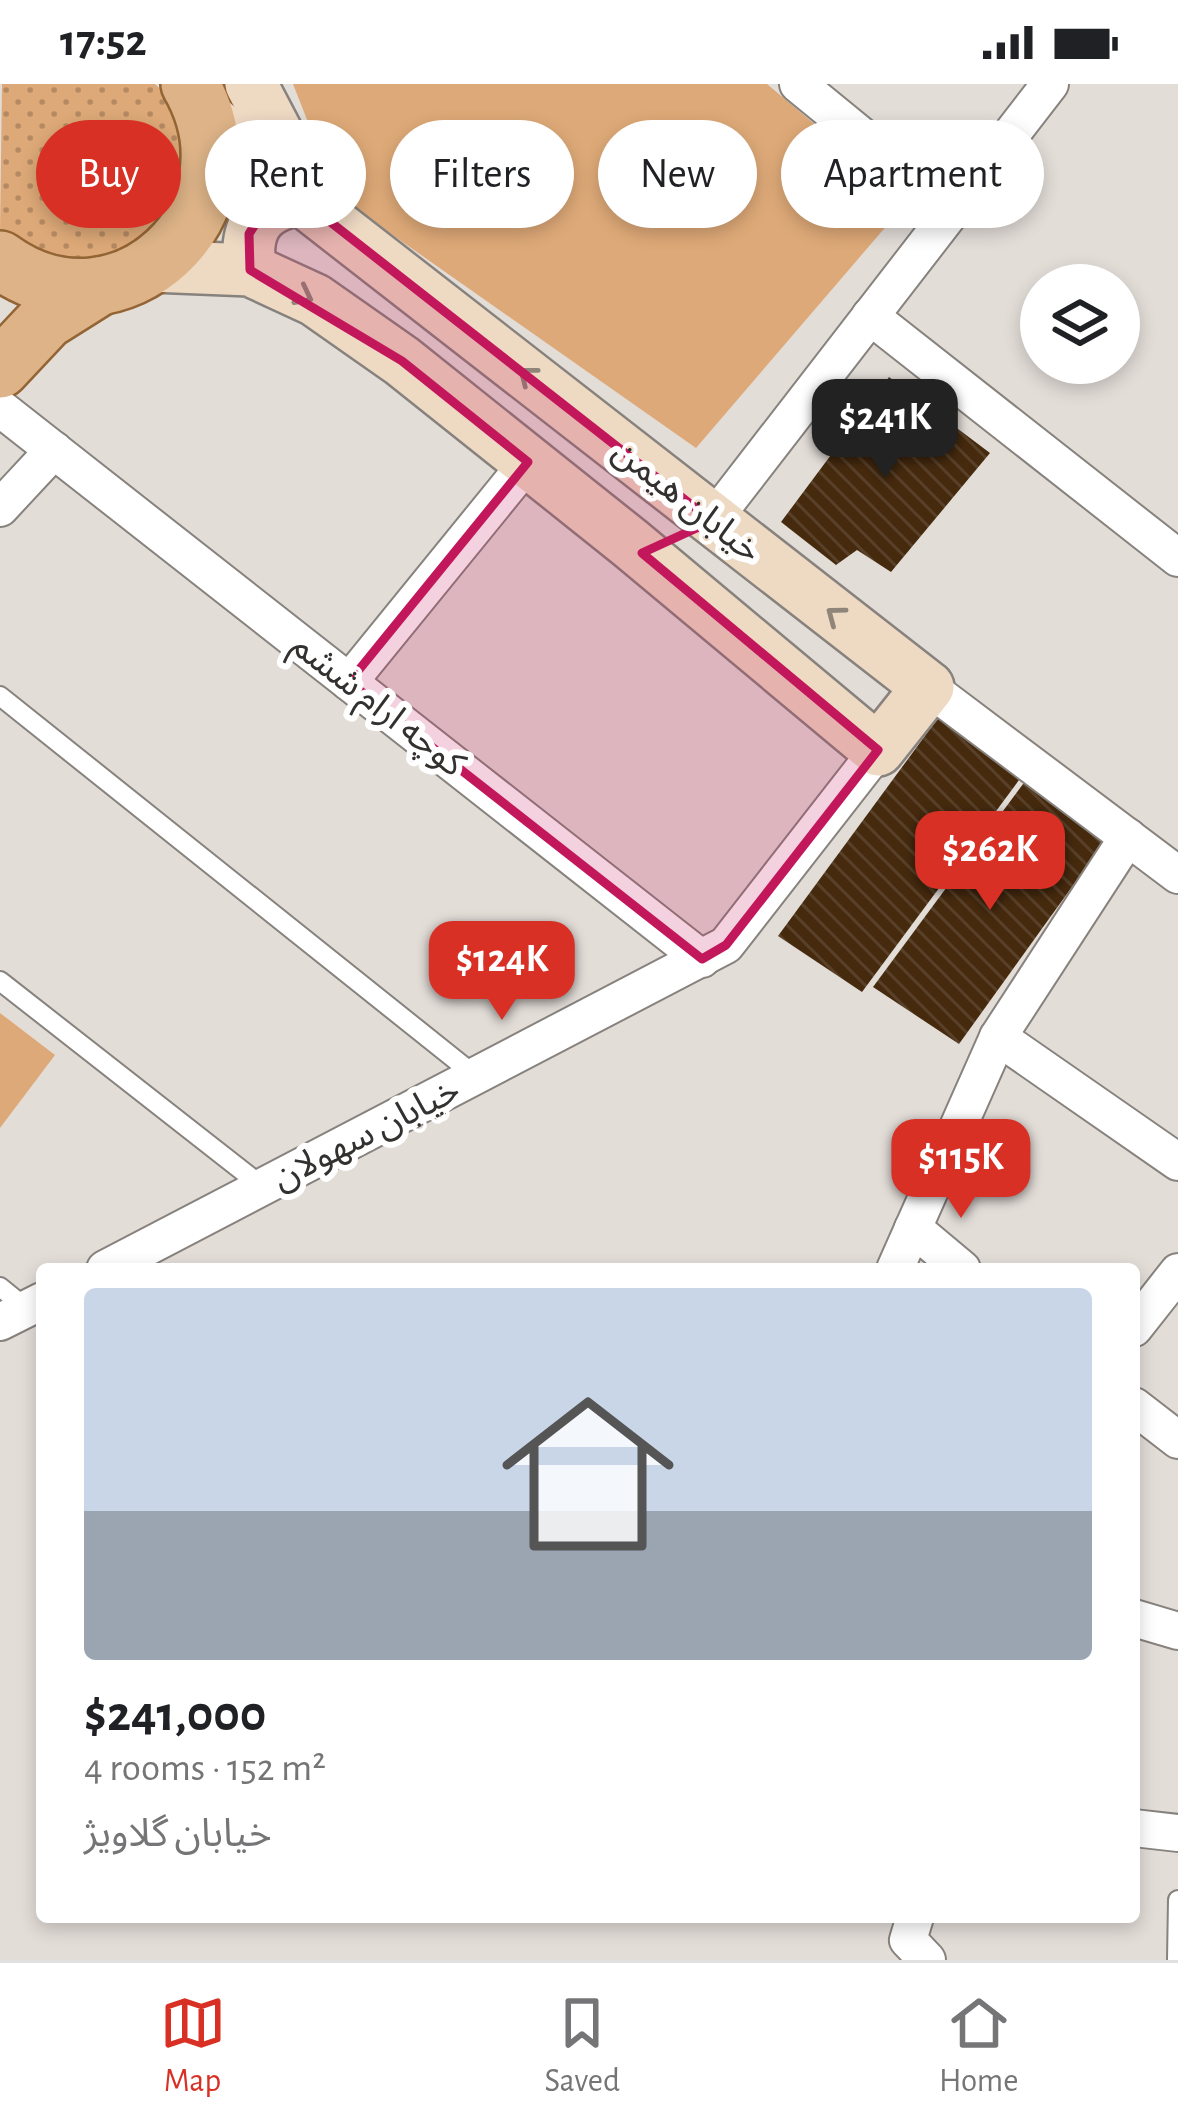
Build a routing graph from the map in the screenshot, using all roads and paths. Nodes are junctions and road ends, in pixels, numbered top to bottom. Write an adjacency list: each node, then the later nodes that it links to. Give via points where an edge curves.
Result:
1 (798, 84): 5 (street)
2 (1050, 84): 6 (street)
3 (215, 94): 4 (street, خیابان هیمن); 12 (main road, via 205,197 186,234)
4 (237, 120)
5 (842, 120)
6 (1022, 120)
7 (253, 228): 11 (street)
8 (338, 228): 19 (street, خیابان هیمن, one-way to 8)
9 (938, 228): 13 (street)
10 (0, 260): 12 (main road, via 54,285)
11 (250, 270): 12 (street, خیابان هیمن); 17 (street, خیابان هیمن, one-way to 17, via 315,300)
12 (126, 276): 14 (main road, via 46,320)
13 (870, 316): 19 (street); 21 (street)
14 (0, 369)
15 (0, 408): 16 (street, کوچه ارام ششم)
16 (54, 450): 18 (street); 22 (street, کوچه ارام ششم)
17 (528, 462): 20 (street, خیابان هیمن); 22 (street)
18 (0, 508)
19 (712, 521): 20 (street, via 678,539); 23 (street, خیابان هیمن, one-way to 19)
20 (630, 542): 25 (street, خیابان هیمن)
21 (1178, 558)
22 (350, 682): 28 (street, کوچه ارام ششم)
23 (928, 686): 25 (street); 26 (street, خیابان هیمن)
24 (0, 696): 31 (lane)
25 (878, 750): 28 (street, خیابان سهولان, via 726,945)
26 (1127, 837): 27 (street, خیابان هیمن); 30 (street)
27 (1178, 875)
28 (702, 959): 31 (street, خیابان سهولان)
29 (0, 982): 33 (lane)
30 (998, 1037): 32 (street); 34 (street)
31 (477, 1077): 33 (street, خیابان سهولان)
32 (1178, 1162)
33 (263, 1187): 35 (street, خیابان سهولان)
34 (913, 1228): 36 (street); 37 (street)
35 (117, 1263)
36 (898, 1263)
37 (955, 1263)
38 (1178, 1272): 39 (street)
39 (1140, 1320)
40 (1140, 1411): 41 (street)
41 (1178, 1440)
42 (1140, 1620): 43 (street)
43 (1178, 1631)
44 (1140, 1829): 45 (street)
45 (1178, 1833)
46 (1178, 1900): 49 (lane)
47 (913, 1923): 48 (street, via 908,1940)
48 (927, 1960)
49 (1177, 1960)

